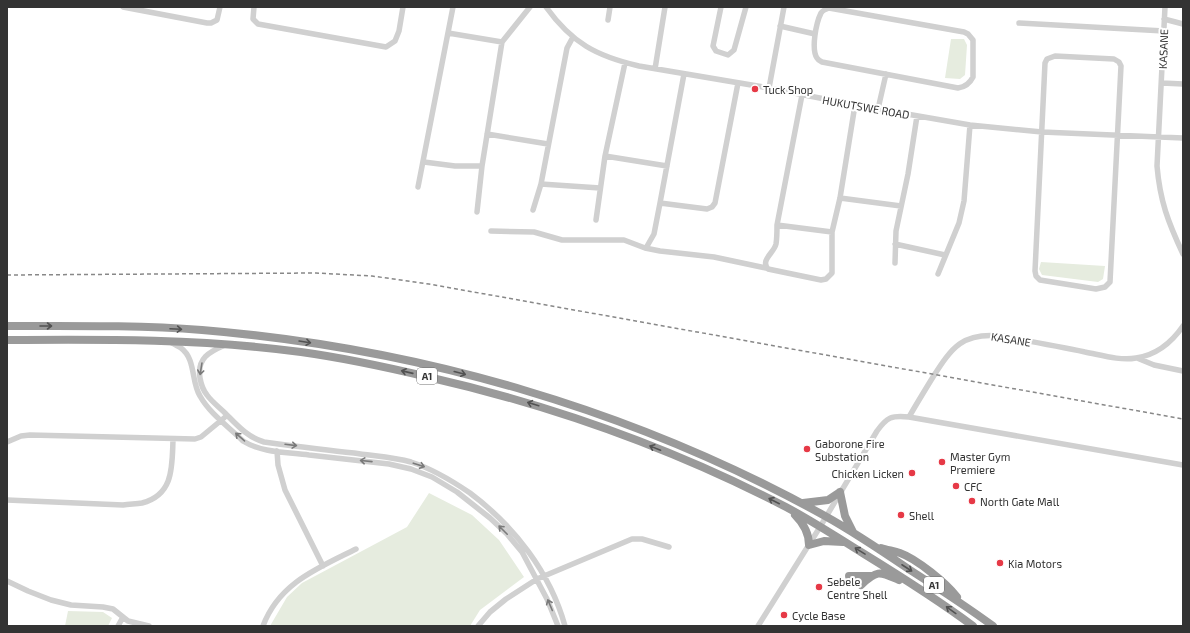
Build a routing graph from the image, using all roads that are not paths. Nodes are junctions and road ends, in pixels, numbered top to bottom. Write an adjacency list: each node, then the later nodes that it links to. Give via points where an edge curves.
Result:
1 (124, 7): 14 (street)
2 (220, 7): 14 (street, via 217,20 211,23)
3 (254, 7): 4 (street, via 253,18 258,24 386,47 395,41)
4 (403, 7)
5 (453, 7): 21 (street)
6 (530, 7): 24 (street)
7 (546, 7): 23 (street, HUKUTSWE ROAD)
8 (610, 7): 16 (street)
9 (665, 7): 26 (street)
10 (722, 7): 11 (street, via 713,46 716,51 728,55 734,50)
11 (746, 7)
12 (784, 7): 19 (street)
13 (1165, 7): 15 (street, KASANE)
14 (135, 8)
15 (1164, 19): 18 (street); 20 (street, KASANE)
16 (608, 20)
17 (1020, 22): 20 (street)
18 (1183, 24)
19 (780, 26): 22 (street); 32 (street)
20 (1164, 31): 30 (street, KASANE)
21 (448, 33): 24 (street); 45 (street)
22 (815, 34): 28 (street, via 816,55 822,62); 28 (street, via 822,12 829,8 964,32 973,40 973,77 963,87)
23 (573, 37): 25 (street, HUKUTSWE ROAD, via 595,52); 43 (street, via 567,48)
24 (502, 42): 39 (street)
25 (625, 63): 26 (street, HUKUTSWE ROAD); 44 (street)
26 (655, 69): 27 (street, HUKUTSWE ROAD)
27 (684, 74): 29 (street, HUKUTSWE ROAD); 47 (street)
28 (886, 74): 35 (street)
29 (738, 83): 32 (street, HUKUTSWE ROAD); 52 (street, via 716,203 708,209)
30 (1162, 83): 31 (street); 41 (street, KASANE)
31 (1183, 84)
32 (769, 88): 33 (street, HUKUTSWE ROAD)
33 (802, 95): 34 (street, HUKUTSWE ROAD); 57 (street)
34 (855, 105): 35 (street, HUKUTSWE ROAD); 51 (street)
35 (878, 109): 36 (street, HUKUTSWE ROAD)
36 (917, 116): 37 (street, HUKUTSWE ROAD); 53 (street)
37 (970, 125): 38 (street, HUKUTSWE ROAD); 63 (street, via 964,201 959,223)
38 (1042, 132): 40 (street, HUKUTSWE ROAD); 40 (street, via 1045,63 1047,59 1055,56 1114,59 1119,62); 40 (street, via 1036,276 1040,280 1096,289 1105,287 1110,282)
39 (487, 134): 43 (street); 46 (street)
40 (1118, 135): 41 (street, HUKUTSWE ROAD)
41 (1158, 137): 42 (street, HUKUTSWE ROAD); 62 (street, KASANE, via 1159,190)
42 (1183, 138)
43 (548, 144): 48 (street)
44 (605, 156): 47 (street); 50 (street)
45 (424, 162): 46 (street); 49 (street)
46 (482, 166): 55 (street)
47 (667, 166): 52 (street)
48 (541, 184): 50 (street); 54 (street)
49 (418, 187)
50 (600, 188): 56 (street)
51 (840, 198): 53 (street); 59 (street)
52 (660, 203): 61 (street, via 654,234)
53 (901, 206): 60 (street)
54 (533, 210)
55 (477, 212)
56 (596, 220)
57 (777, 225): 59 (street); 65 (street, via 775,247 766,259)
58 (491, 231): 61 (street, via 534,232 562,240 624,240)
59 (832, 232): 65 (street, via 832,270 826,279)
60 (895, 244): 63 (street); 64 (street)
61 (646, 248): 65 (street, via 714,257)
62 (1183, 254)
63 (945, 255): 66 (street)
64 (894, 263)
65 (766, 268)
66 (938, 274)
67 (7, 326): 83 (highway, A1, one-way to 83, via 94,325 202,330 301,341 414,361 526,390 640,430 719,462)
68 (1183, 326): 72 (street, KASANE, via 1164,346)
69 (7, 340): 70 (highway, A1)
70 (168, 341): 71 (highway, A1); 76 (street, via 186,353 192,365 200,397)
71 (227, 344): 74 (street, one-way to 74, via 208,354 202,361 199,372 200,382 207,395); 84 (highway, A1, one-way to 71, via 741,484 631,439 518,400 370,363)
72 (1137, 358): 73 (street, via 1154,365); 75 (street, KASANE, via 1116,358 1001,336 971,338 955,346 945,357)
73 (1183, 371)
74 (227, 416): 76 (street); 93 (street, one-way to 93, via 251,437 264,442 397,459 437,472 504,521)
75 (909, 417): 80 (street); 81 (street, via 897,415 882,425)
76 (222, 421): 77 (street, via 201,437); 79 (street, one-way to 76, via 250,445)
77 (173, 440): 78 (street, via 30,434); 82 (street, via 169,482 151,500 123,505)
78 (7, 442)
79 (276, 451): 92 (street, via 286,490); 96 (street, one-way to 79, via 517,545 490,518 457,492 432,477 389,464)
80 (1183, 465)
81 (840, 492): 83 (highway, via 828,500); 85 (street); 87 (highway, via 845,516)
82 (7, 500)
83 (802, 504): 85 (highway, A1)
84 (789, 508): 86 (highway, A1); 89 (highway, via 806,529)
85 (826, 516): 86 (street); 87 (highway, A1)
86 (820, 527): 88 (highway, A1); 89 (street)
87 (854, 533): 110 (highway, A1, one-way to 110)
88 (845, 542): 89 (highway, via 824,541); 99 (highway, A1, one-way to 88)
89 (809, 544): 108 (street)
90 (669, 546): 93 (street, via 632,539)
91 (356, 549): 92 (street)
92 (323, 566): 104 (street, via 288,588 272,606)
93 (544, 576): 96 (street); 107 (street)
94 (849, 576): 95 (highway)
95 (871, 576): 98 (highway); 99 (highway, via 876,573 888,576)
96 (537, 579): 105 (street, via 506,599); 106 (street, one-way to 96)
97 (7, 581): 100 (street, via 50,600 113,609)
98 (862, 585)
99 (929, 594): 109 (highway, A1, one-way to 99)
100 (123, 617): 101 (street); 102 (street)
101 (118, 626)
102 (142, 626): 103 (street)
103 (149, 626)
104 (262, 626)
105 (478, 626)
106 (558, 626)
107 (565, 626)
108 (758, 626)
109 (974, 626)
110 (993, 626)

